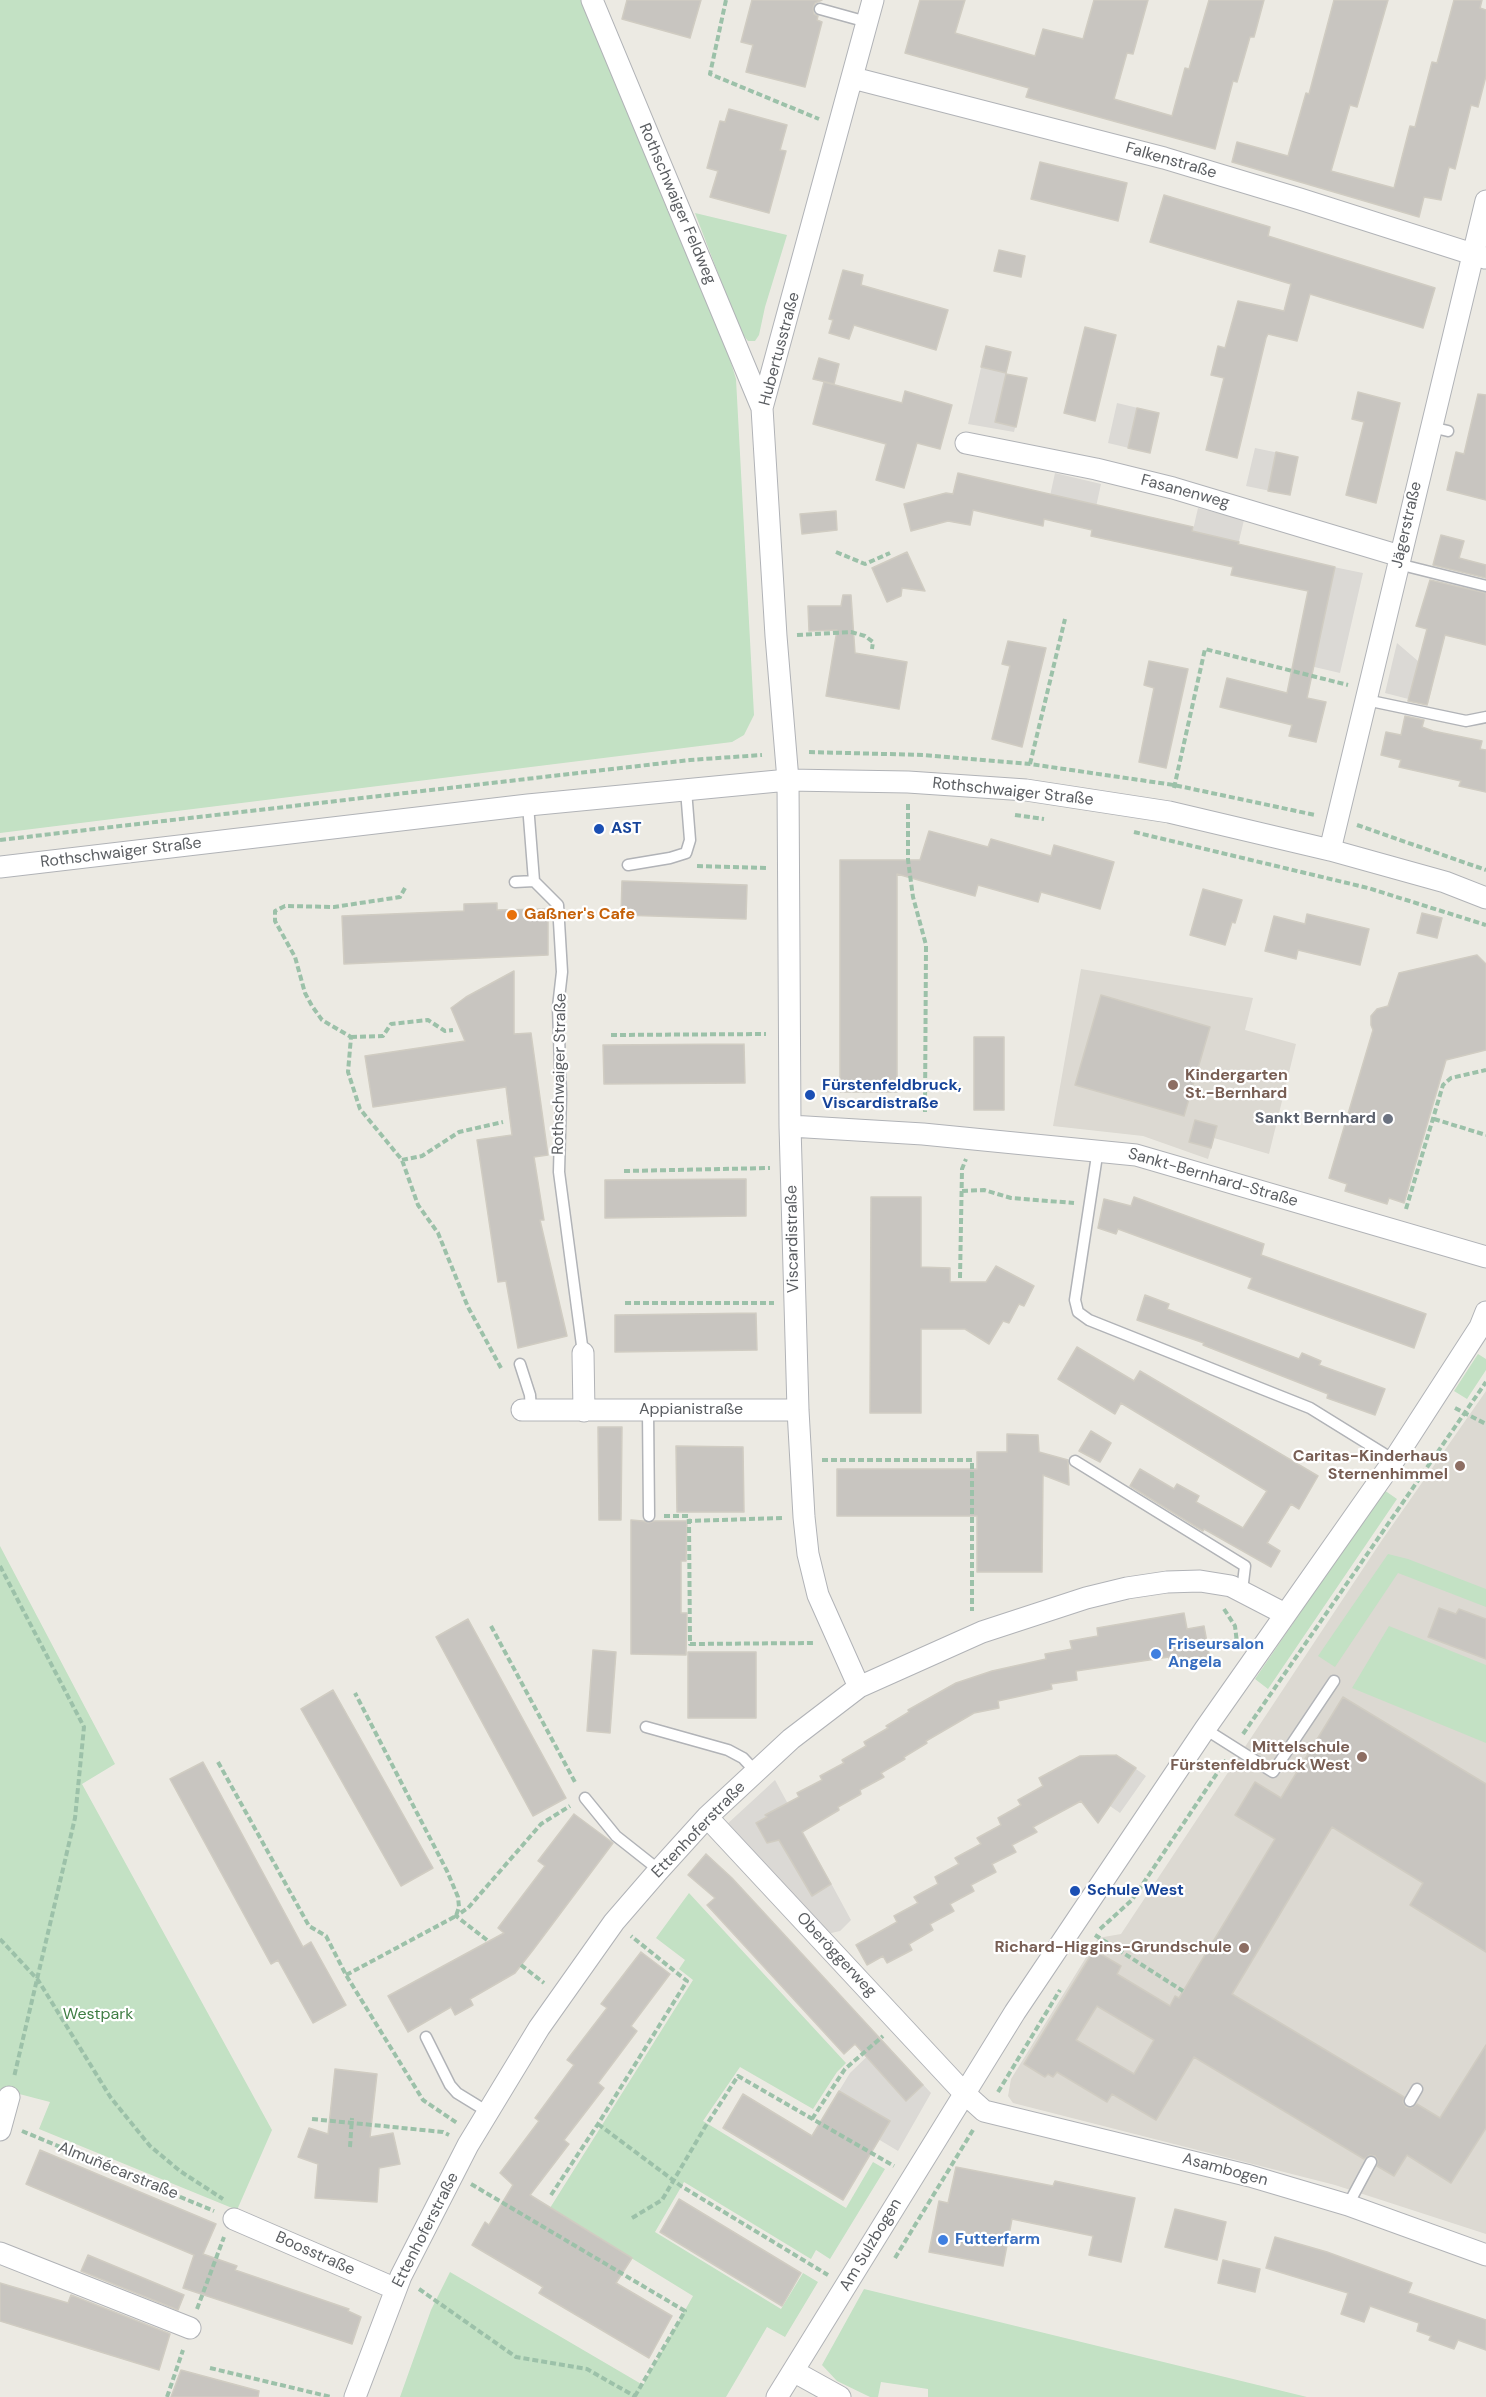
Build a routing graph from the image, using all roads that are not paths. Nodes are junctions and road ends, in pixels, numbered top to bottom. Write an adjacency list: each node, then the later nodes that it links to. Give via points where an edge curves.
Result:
1 (592, 0): 8 (street, Rothschwaiger Feldweg)
2 (873, 0): 4 (street, Hubertusstraße)
3 (820, 9): 4 (lane)
4 (867, 22): 5 (street, Hubertusstraße)
5 (853, 78): 7 (street, Falkenstraße, via 1164,158); 8 (street, Hubertusstraße)
6 (1486, 201): 7 (street, Jägerstraße)
7 (1479, 256): 10 (street, Jägerstraße, via 1439,429)
8 (762, 408): 14 (street, Hubertusstraße)
9 (966, 442): 10 (street, Fasanenweg, via 1173,488)
10 (1399, 560): 11 (lane); 12 (street, Jägerstraße)
11 (1486, 586)
12 (1367, 695): 13 (lane, via 1466,721); 17 (street, Jägerstraße)
13 (1486, 717)
14 (788, 780): 15 (street, Rothschwaiger Straße); 17 (street, Rothschwaiger Straße, via 908,782 1026,790 1170,812); 23 (street, Viscardistraße)
15 (686, 790): 16 (street, Rothschwaiger Straße); 18 (lane, via 690,840 686,853)
16 (528, 805): 19 (street, Rothschwaiger Straße); 20 (lane)
17 (1330, 850): 22 (street, Rothschwaiger Straße, via 1445,882)
18 (628, 865)
19 (0, 867)
20 (534, 881): 21 (lane); 27 (lane, Rothschwaiger Straße, via 558,905 562,972 558,1007 559,1172)
21 (514, 882)
22 (1486, 898)
23 (790, 1126): 24 (street, Sankt-Bernhard-Straße); 31 (street, Viscardistraße)
24 (1098, 1149): 25 (street, Sankt-Bernhard-Straße, via 1177,1166); 33 (lane, via 1075,1300 1078,1312 1089,1320 1310,1408)
25 (1486, 1257)
26 (1486, 1312): 33 (street, Am Sulzbogen)
27 (582, 1353): 32 (street)
28 (520, 1364): 29 (lane, via 530,1395)
29 (526, 1410): 32 (street, Appianistraße)
30 (648, 1410): 31 (street, Appianistraße); 32 (street, Appianistraße); 35 (lane)
31 (798, 1410): 39 (street, Viscardistraße, via 808,1554 818,1595)
32 (584, 1411)
33 (1394, 1460): 37 (street, Am Sulzbogen)
34 (1075, 1461): 36 (lane, via 1245,1566)
35 (649, 1516)
36 (1242, 1591): 37 (street, Ettenhoferstraße); 39 (street, Ettenhoferstraße, via 1200,1581 1126,1588 971,1636)
37 (1285, 1614): 41 (street, Am Sulzbogen)
38 (1334, 1681): 41 (lane, via 1273,1772)
39 (860, 1687): 42 (street, Ettenhoferstraße, via 817,1718)
40 (646, 1727): 42 (lane, via 728,1750)
41 (1204, 1730): 48 (street, Am Sulzbogen)
42 (756, 1772): 44 (street, Ettenhoferstraße)
43 (585, 1798): 45 (lane, via 605,1815 616,1836)
44 (707, 1817): 45 (street, Ettenhoferstraße); 48 (street, Oberöggerweg)
45 (659, 1870): 51 (street, Ettenhoferstraße, via 614,1922 539,2028)
46 (426, 2037): 51 (lane, via 450,2085)
47 (1417, 2089): 50 (lane)
48 (964, 2093): 54 (street, Asambogen, via 984,2111 1239,2173); 60 (street, Am Sulzbogen)
49 (9, 2097): 52 (street)
50 (1410, 2101)
51 (488, 2112): 58 (street, Ettenhoferstraße)
52 (1, 2127)
53 (1371, 2162): 54 (lane)
54 (1348, 2205): 57 (street, Asambogen)
55 (233, 2218): 58 (street, Boosstraße)
56 (0, 2253): 59 (street)
57 (1486, 2255)
58 (399, 2283): 61 (street, Ettenhoferstraße)
59 (190, 2328)
60 (794, 2371): 62 (street, Am Sulzbogen); 63 (street)
61 (355, 2397)
62 (777, 2397)
63 (840, 2397)

